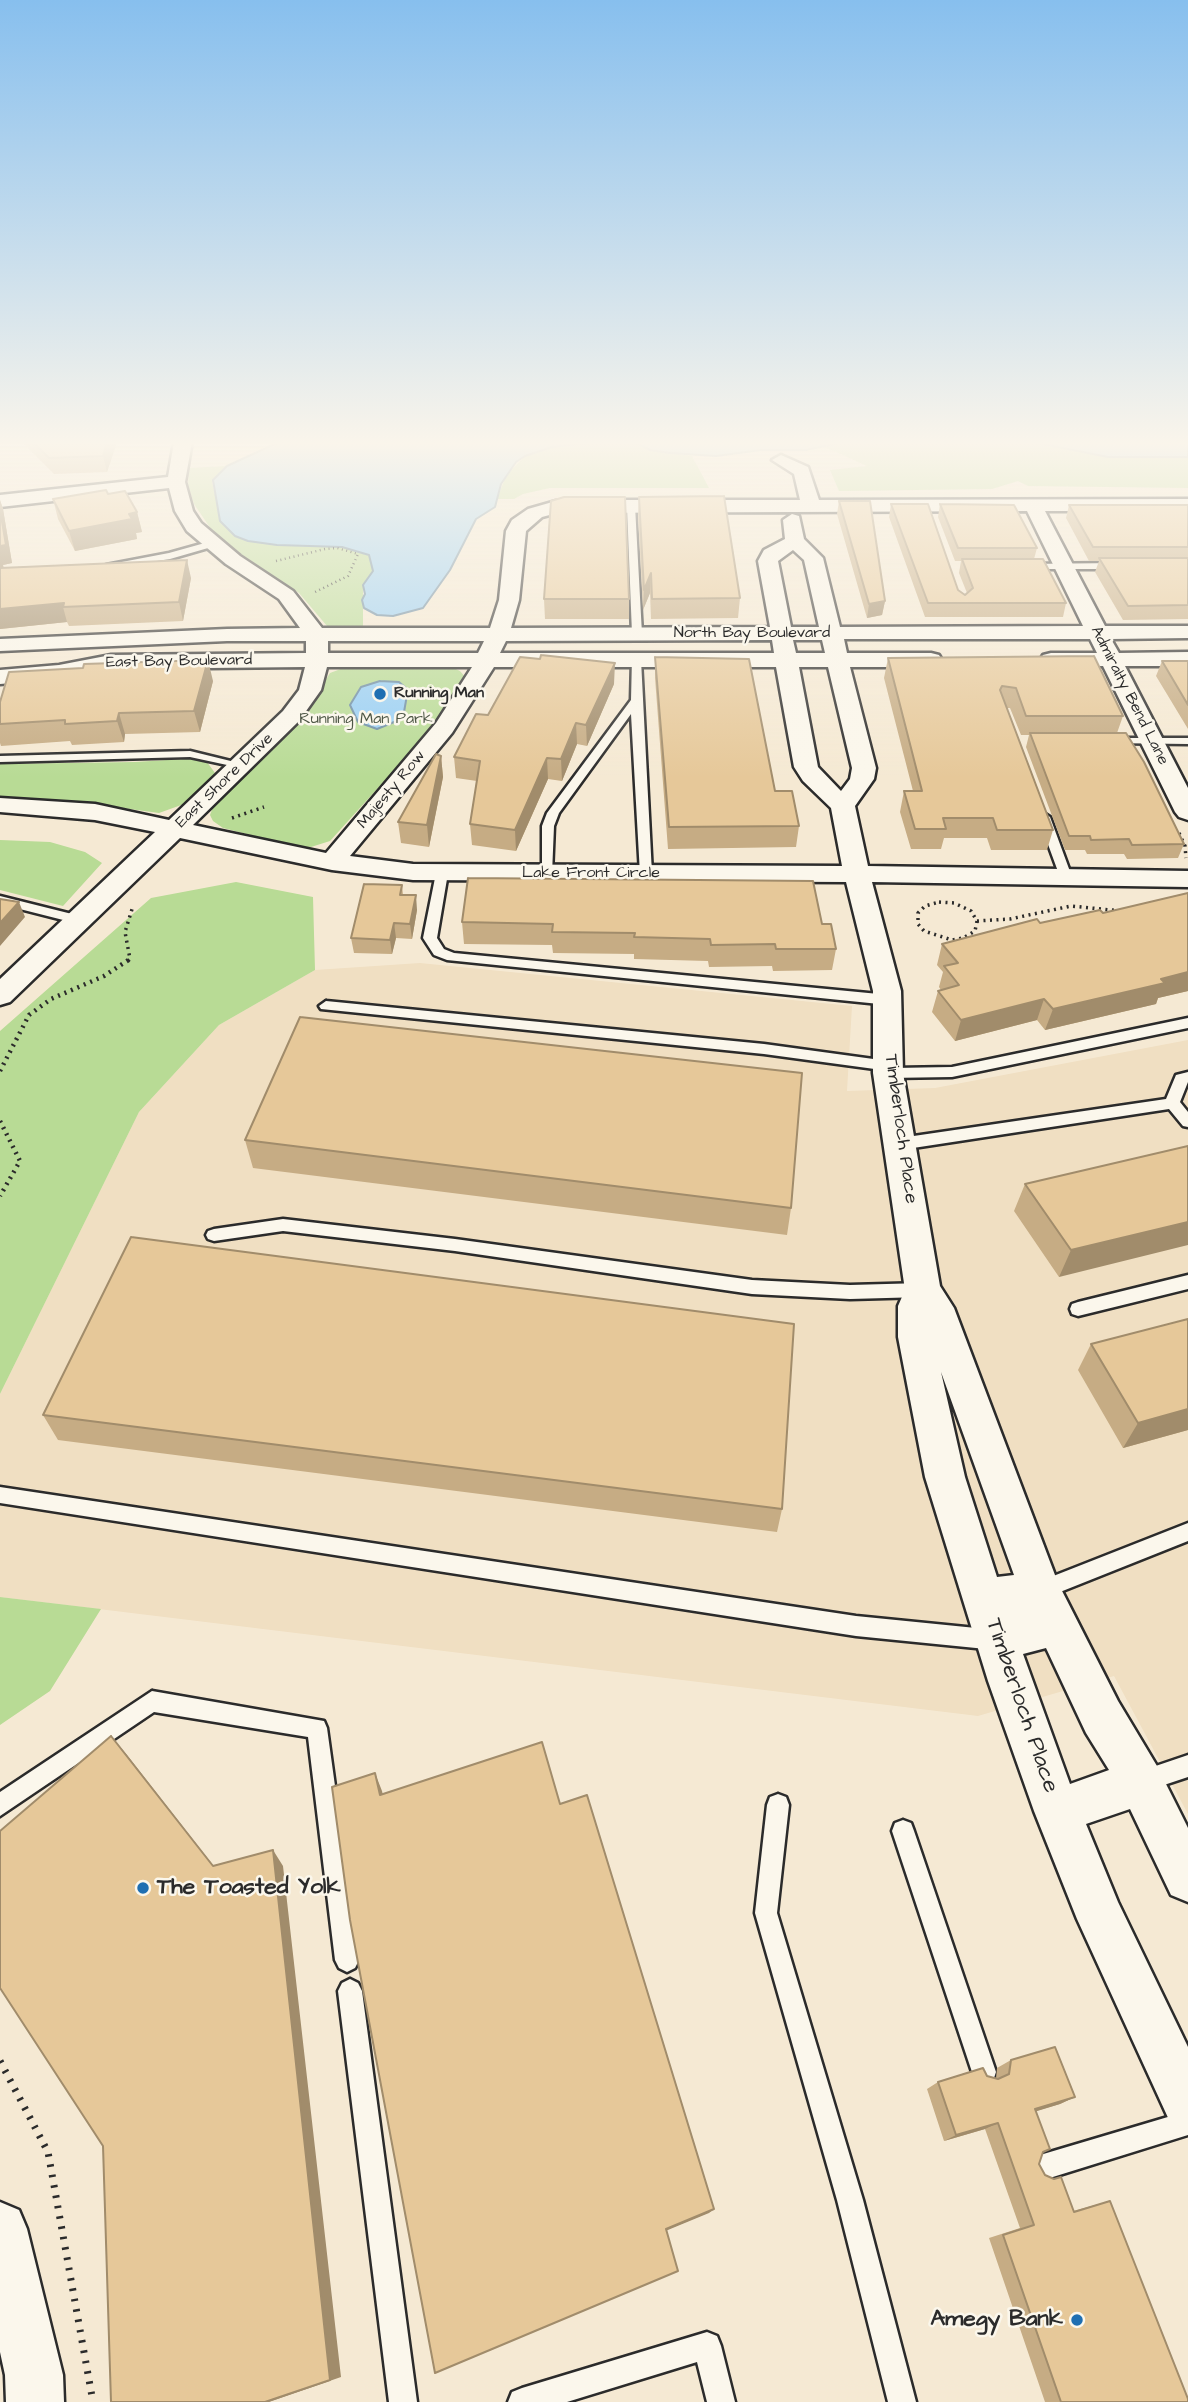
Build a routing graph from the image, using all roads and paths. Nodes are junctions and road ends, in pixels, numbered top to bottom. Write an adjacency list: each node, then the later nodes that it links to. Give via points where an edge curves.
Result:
1 (174, 554): 11 (lane)
2 (227, 554): 22 (street, via 286,595)
3 (306, 554): 10 (path)
4 (358, 554): 15 (path, via 345,578)
5 (515, 554): 18 (street, Majesty Row, via 509,600)
6 (633, 554): 19 (lane)
7 (774, 554): 20 (street, via 768,558)
8 (809, 554): 21 (street)
9 (1058, 554): 14 (street, Admiralty Bend Lane)
10 (268, 564)
11 (94, 566)
12 (1136, 566): 14 (lane)
13 (1012, 567): 14 (lane)
14 (1065, 567): 17 (street, Admiralty Bend Lane)
15 (312, 594)
16 (1188, 632): 17 (street, North Bay Boulevard)
17 (1098, 633): 21 (street, North Bay Boulevard); 24 (street, Admiralty Bend Lane)
18 (497, 634): 19 (street, North Bay Boulevard); 22 (street, North Bay Boulevard); 26 (street, Majesty Row)
19 (637, 634): 20 (street, North Bay Boulevard)
20 (781, 634): 21 (street, North Bay Boulevard); 28 (street)
21 (832, 634): 29 (street)
22 (317, 636): 23 (street, East Bay Boulevard, via 138,637); 32 (street, East Shore Drive)
23 (0, 645)
24 (1111, 659): 25 (street); 31 (street); 36 (street, Admiralty Bend Lane)
25 (1188, 659)
26 (486, 660): 27 (street, North Bay Boulevard); 32 (street, North Bay Boulevard); 50 (street, Majesty Row, via 458,710)
27 (636, 660): 28 (street, North Bay Boulevard); 34 (lane)
28 (786, 660): 29 (street, North Bay Boulevard); 42 (street, via 806,766)
29 (838, 660): 30 (street, North Bay Boulevard); 42 (street, via 864,772)
30 (946, 660)
31 (1028, 660)
32 (317, 661): 33 (street, East Bay Boulevard, via 120,662); 39 (street, East Shore Drive, via 305,700)
33 (0, 677)
34 (636, 700): 53 (lane, via 553,813); 54 (lane)
35 (1094, 741): 36 (lane)
36 (1152, 741): 37 (lane); 47 (street, Admiralty Bend Lane)
37 (1188, 741)
38 (0, 759): 39 (lane, via 190,754)
39 (242, 765): 49 (street, East Shore Drive)
40 (1038, 803): 56 (lane)
41 (0, 805): 49 (street, Lake Front Circle, via 95,812)
42 (844, 806): 55 (street, Timberloch Place)
43 (241, 807): 46 (path)
44 (264, 807): 46 (path)
45 (232, 812): 46 (path)
46 (243, 813): 48 (path)
47 (1182, 820): 51 (path)
48 (226, 821)
49 (175, 829): 50 (street, Lake Front Circle); 59 (street, East Shore Drive)
50 (332, 862): 52 (street, Lake Front Circle)
51 (1185, 871): 56 (street, Lake Front Circle)
52 (442, 873): 53 (street, Lake Front Circle); 62 (lane, via 430,938 435,948 452,957)
53 (546, 874): 54 (street, Lake Front Circle)
54 (646, 874): 55 (street, Lake Front Circle)
55 (856, 874): 56 (street, Lake Front Circle); 62 (street, Timberloch Place)
56 (1066, 877)
57 (0, 900): 59 (lane)
58 (1129, 911): 60 (path, via 1070,906)
59 (79, 920): 61 (street, East Shore Drive)
60 (977, 921): 60 (path, via 968,937 946,939 925,931 917,916 928,904 946,902 968,909)
61 (0, 995)
62 (889, 1000): 65 (street, Timberloch Place)
63 (326, 1006): 65 (lane, via 764,1049)
64 (1188, 1023): 65 (lane, via 952,1072)
65 (888, 1069): 70 (street, Timberloch Place)
66 (1188, 1077): 67 (lane, via 1181,1079)
67 (1172, 1103): 69 (lane); 70 (lane)
68 (0, 1121): 71 (path, via 20,1161)
69 (1188, 1122)
70 (900, 1144): 74 (street, Timberloch Place)
71 (0, 1196)
72 (214, 1235): 74 (lane, via 283,1225 752,1287)
73 (1188, 1282): 75 (lane)
74 (923, 1290): 78 (street, Timberloch Place, via 916,1306 916,1337 932,1420); 79 (street, Timberloch Place, via 936,1308)
75 (1078, 1309)
76 (0, 1495): 80 (lane, via 856,1626)
77 (1188, 1532): 79 (lane)
78 (984, 1599): 79 (street); 80 (street, Timberloch Place)
79 (1048, 1608): 80 (street); 82 (street, Timberloch Place, via 1102,1717)
80 (998, 1640): 85 (street, Timberloch Place)
81 (1188, 1766): 82 (lane)
82 (1141, 1782): 85 (street); 87 (street, Timberloch Place)
83 (0, 1805): 88 (lane, via 152,1701 317,1728)
84 (778, 1805): 101 (lane, via 766,1913 850,2200)
85 (1057, 1811): 92 (street, Timberloch Place, via 1101,1919)
86 (902, 1831): 91 (lane)
87 (1188, 1878)
88 (346, 1960)
89 (350, 1991): 98 (lane)
90 (0, 2061): 97 (path, via 48,2152)
91 (984, 2072)
92 (1188, 2104)
93 (1188, 2123): 94 (lane)
94 (1040, 2168)
95 (0, 2228): 96 (street, via 34,2375)
96 (35, 2402)
97 (93, 2402)
98 (403, 2402)
99 (522, 2402): 100 (lane, via 707,2346)
100 (722, 2402)
101 (902, 2402)

